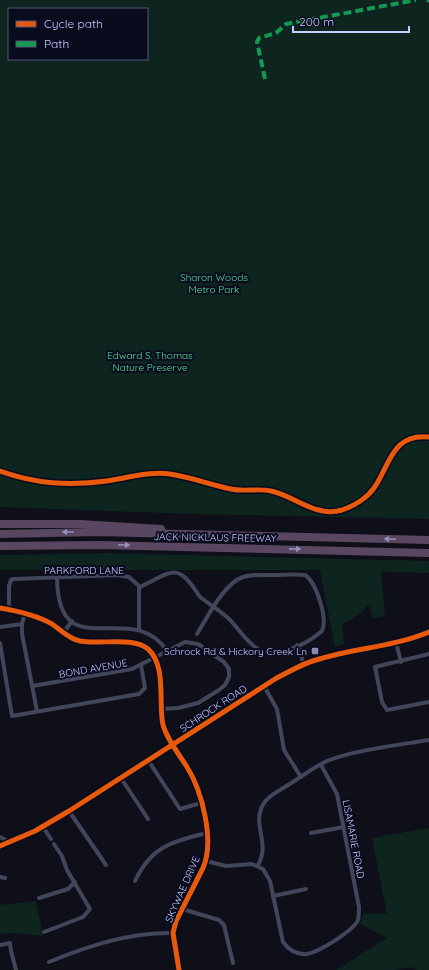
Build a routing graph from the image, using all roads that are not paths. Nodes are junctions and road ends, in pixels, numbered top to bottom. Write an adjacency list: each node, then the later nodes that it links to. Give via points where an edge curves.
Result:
1 (0, 523): 3 (highway, via 112,525)
2 (0, 534): 3 (highway, JACK NICKLAUS FREEWAY, one-way to 2, via 98,532)
3 (219, 535): 4 (highway, JACK NICKLAUS FREEWAY, one-way to 3)
4 (429, 540)
5 (84, 545): 6 (highway, JACK NICKLAUS FREEWAY); 7 (highway); 8 (highway, JACK NICKLAUS FREEWAY, one-way to 8)
6 (0, 546)
7 (0, 552)
8 (429, 553)
9 (57, 578): 10 (street, PARKFORD LANE, via 117,575 129,577); 13 (street, PARKFORD LANE, via 12,580 9,586); 15 (street, via 60,610)
10 (140, 587): 11 (street, via 157,576 172,572 187,578 200,598); 18 (street)
11 (214, 607): 21 (street); 24 (street, via 230,619 254,647 261,651 285,650); 24 (street, via 230,585 241,577 254,574 304,575 318,592 324,628 317,635)
12 (0, 608): 13 (street)
13 (9, 610): 14 (street)
14 (25, 613): 16 (street); 20 (street, via 51,624)
15 (72, 621): 18 (street, via 84,628); 20 (street)
16 (22, 624): 17 (street); 31 (street)
17 (0, 627)
18 (139, 630): 25 (street, via 154,636)
19 (429, 632): 22 (main road, SCHROCK ROAD)
20 (63, 633): 27 (street, via 82,642 137,644 149,650)
21 (197, 634)
22 (396, 642): 28 (street); 29 (main road, SCHROCK ROAD)
23 (0, 644): 35 (street, via 12,716)
24 (297, 645): 29 (street)
25 (167, 651): 27 (street); 34 (street, via 185,642 198,644 224,662 229,669 229,677 225,685 198,703 178,708)
26 (429, 654): 28 (street)
27 (154, 658): 30 (street, BOND AVENUE); 34 (street, SKYWAE DRIVE, via 162,692)
28 (401, 662): 33 (street, via 375,667 382,702 387,710)
29 (304, 664): 32 (main road, SCHROCK ROAD)
30 (141, 665): 31 (street, BOND AVENUE, via 122,672); 35 (street, via 145,688 139,694)
31 (32, 686): 35 (street)
32 (264, 686): 37 (main road, SCHROCK ROAD); 40 (street, via 277,709 284,750)
33 (429, 702)
34 (162, 708): 37 (street, SKYWAE DRIVE, via 163,725)
35 (37, 711)
36 (429, 740): 39 (street, via 341,756)
37 (173, 744): 38 (main road, SCHROCK ROAD); 42 (street, SKYWAE DRIVE, via 196,784)
38 (148, 760): 41 (main road, SCHROCK ROAD); 42 (street, via 180,809)
39 (321, 765): 40 (street); 46 (street, LISAMARIE ROAD, via 337,794)
40 (301, 777): 56 (street, via 270,797 261,808 259,823 264,845)
41 (121, 778): 43 (main road, SCHROCK ROAD); 44 (street)
42 (201, 804): 47 (street, SKYWAE DRIVE)
43 (69, 812): 45 (main road, SCHROCK ROAD); 55 (street)
44 (148, 819)
45 (43, 827): 50 (street); 51 (main road, SCHROCK ROAD)
46 (344, 827): 48 (street); 62 (street, LISAMARIE ROAD, via 359,907 358,919 351,930 314,952 295,953 283,942)
47 (207, 833): 54 (street, SKYWAE DRIVE); 59 (street, via 183,838 165,846 145,863)
48 (311, 834)
49 (0, 837): 51 (street)
50 (51, 839)
51 (10, 842): 53 (main road, SCHROCK ROAD)
52 (54, 844): 60 (street)
53 (0, 846)
54 (206, 860): 56 (street, via 226,866); 64 (street, SKYWAE DRIVE)
55 (106, 865)
56 (258, 865): 62 (street, via 268,874)
57 (0, 877): 58 (street)
58 (5, 878)
59 (135, 881)
60 (75, 882): 63 (street, via 68,889); 65 (street, via 90,906 89,911 83,917)
61 (306, 889): 62 (street)
62 (273, 896)
63 (39, 898)
64 (182, 909): 66 (street, SKYWAE DRIVE); 69 (street, via 219,920 224,925)
65 (44, 932)
66 (173, 933): 68 (street, via 156,933 90,946); 71 (street, SKYWAE DRIVE)
67 (0, 945): 70 (street, via 10,943)
68 (49, 962)
69 (233, 963)
70 (16, 970)
71 (179, 970)

